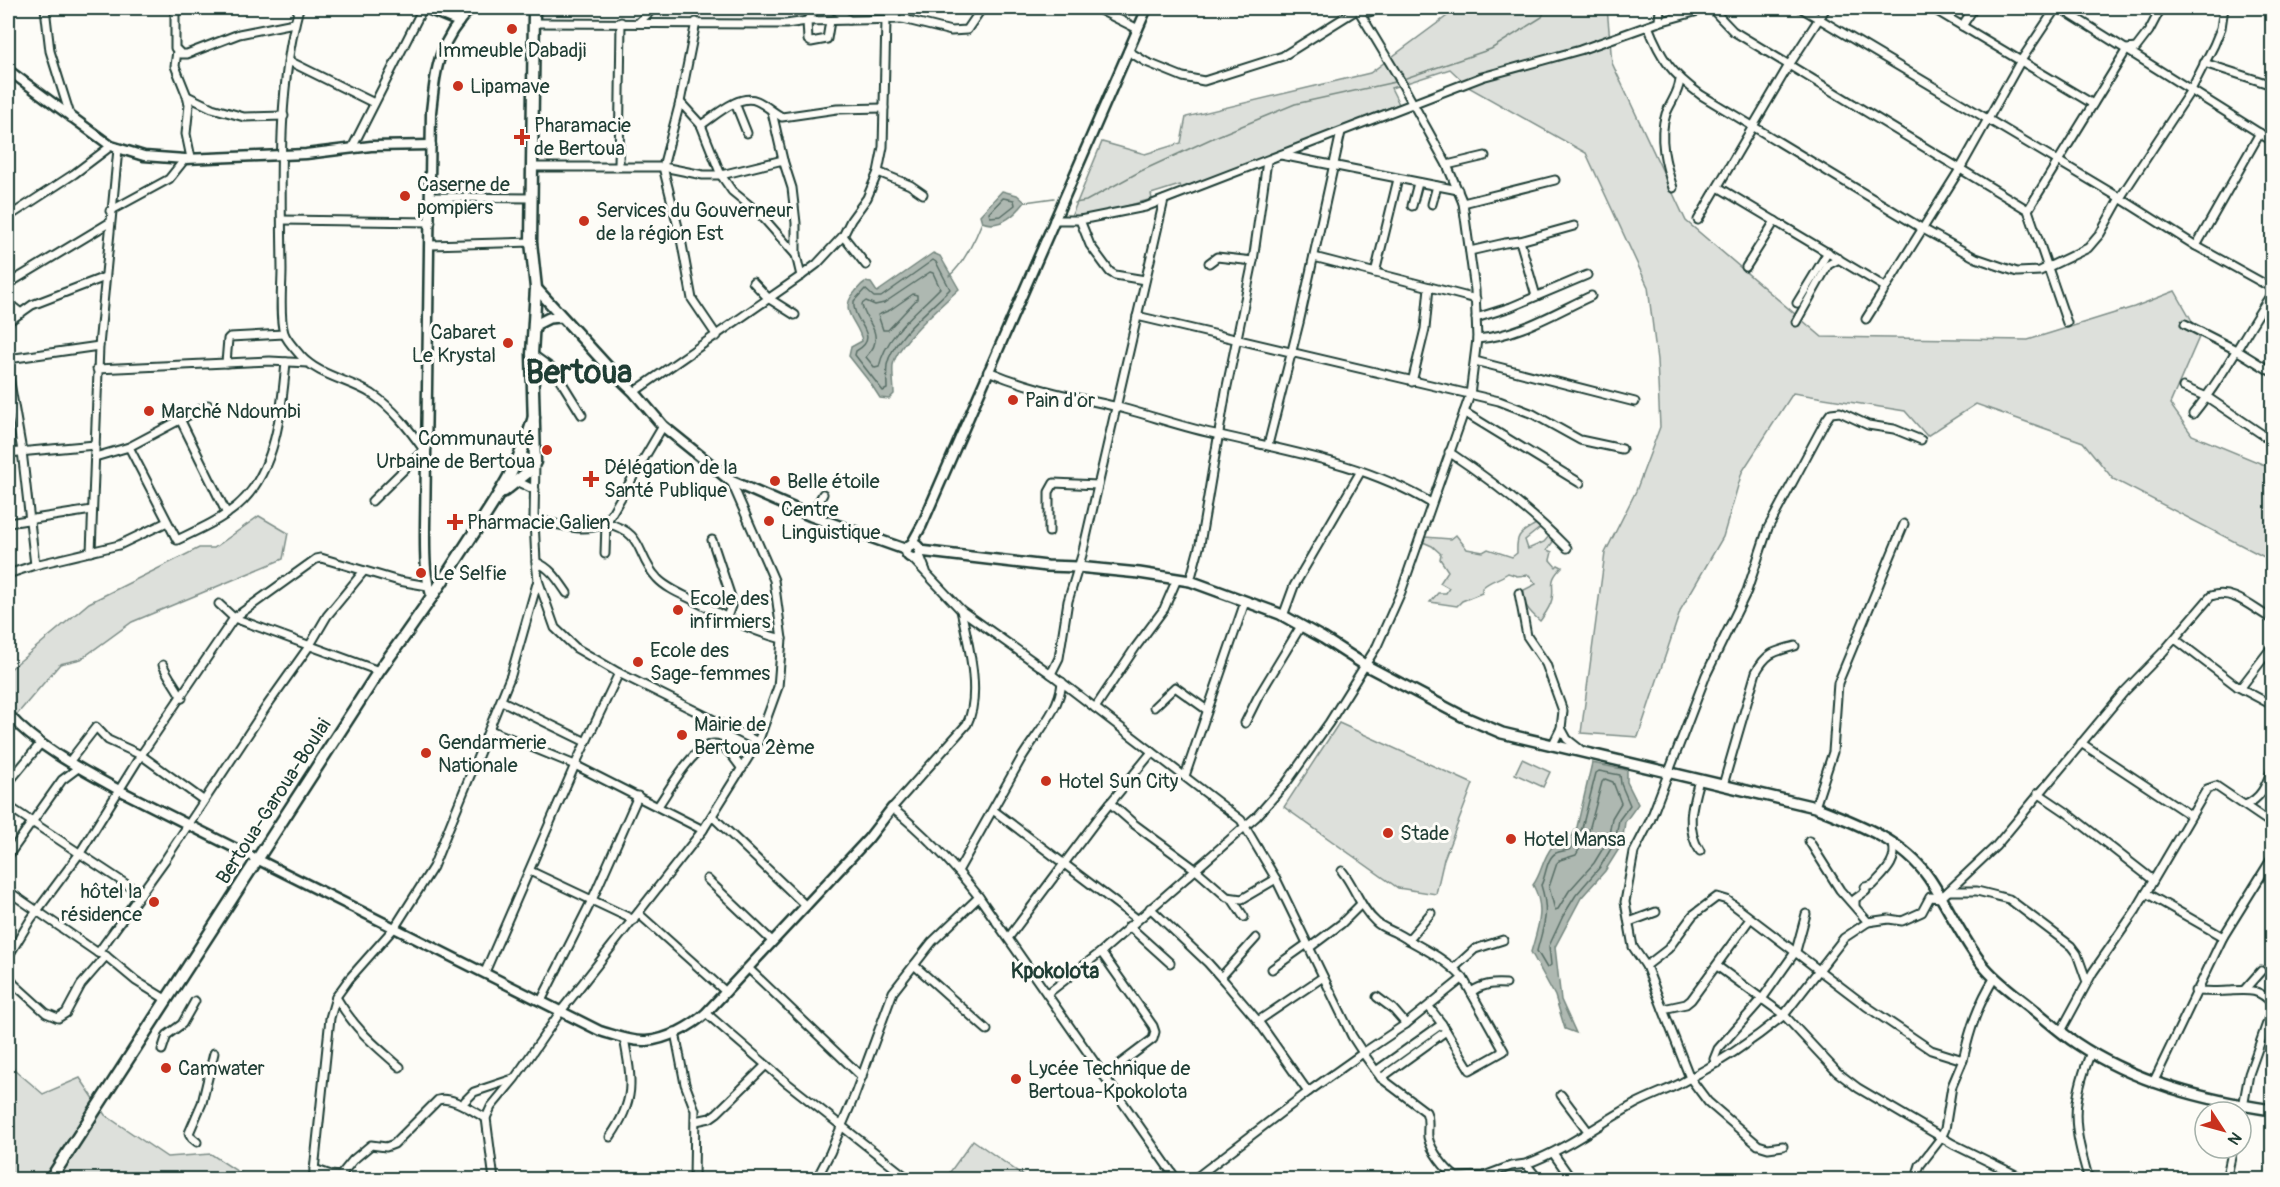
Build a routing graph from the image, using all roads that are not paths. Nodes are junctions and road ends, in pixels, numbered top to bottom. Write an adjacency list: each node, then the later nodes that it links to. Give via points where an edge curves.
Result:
1 (45, 8): 60 (street, via 50,51)
2 (175, 8): 41 (street)
3 (299, 8): 36 (street)
4 (424, 8): 31 (street); 55 (street)
5 (471, 8): 31 (street)
6 (654, 8): 33 (street)
7 (816, 8): 29 (street)
8 (833, 8): 26 (street)
9 (910, 8): 28 (street)
10 (982, 8): 28 (street, via 967,30 951,31)
11 (1096, 8): 39 (street)
12 (1147, 8): 39 (street)
13 (1357, 8): 14 (street, via 1369,12); 42 (street, via 1283,56 1203,81 1155,66); 54 (street)
14 (1381, 8)
15 (1660, 8): 35 (street)
16 (1710, 8): 35 (street); 46 (street, via 1733,31)
17 (1801, 8): 25 (street)
18 (1826, 8): 25 (street)
19 (1932, 8): 38 (street)
20 (1974, 8): 38 (street)
21 (2058, 8): 40 (street); 44 (street)
22 (2161, 8): 40 (street, via 2136,48)
23 (2224, 8): 45 (street, via 2221,28)
24 (535, 13): 32 (street); 81 (highway)
25 (1819, 18): 46 (street); 61 (street)
26 (849, 20): 27 (street); 30 (street)
27 (886, 20): 28 (street); 57 (street)
28 (903, 20)
29 (807, 21): 30 (street); 30 (street, via 811,42 827,39); 34 (street)
30 (830, 21)
31 (459, 22): 68 (street, via 440,53 431,112)
32 (621, 22): 33 (street); 79 (street)
33 (638, 22): 34 (street)
34 (696, 22): 52 (street)
35 (1659, 22): 37 (street)
36 (294, 23): 41 (street, via 239,34 187,54); 43 (street)
37 (1648, 26): 48 (street, via 1665,62); 54 (street, via 1482,77)
38 (1962, 26): 44 (street)
39 (1138, 29): 42 (street)
40 (2127, 49): 50 (street); 56 (street)
41 (177, 51): 51 (street, via 174,66)
42 (1128, 51): 105 (street)
43 (289, 61): 55 (street); 59 (street)
44 (2020, 62): 56 (street); 61 (street)
45 (2204, 63): 49 (street); 50 (street)
46 (1789, 65): 63 (street); 83 (street)
47 (8, 72): 60 (street)
48 (1680, 80): 63 (street); 91 (street, via 1679,92 1666,114 1664,140 1665,164)
49 (2272, 85)
50 (2191, 90): 66 (street); 96 (street)
51 (188, 96): 59 (street, via 244,117); 74 (street)
52 (680, 102): 62 (street); 82 (street)
53 (735, 103): 58 (street, via 756,100); 62 (street); 65 (street)
54 (1412, 103): 64 (street); 78 (street)
55 (374, 104): 70 (street)
56 (2093, 104): 77 (street)
57 (884, 108): 58 (street, via 837,109 792,117); 84 (street)
58 (772, 112): 75 (street)
59 (284, 116): 72 (street)
60 (71, 118): 69 (street)
61 (1986, 120): 77 (street); 83 (street)
62 (701, 125): 85 (street)
63 (1753, 126): 90 (street); 112 (street)
64 (1341, 132): 71 (street); 80 (street)
65 (747, 133)
66 (2260, 134): 67 (street); 117 (street)
67 (2272, 141)
68 (431, 145): 70 (street); 94 (street)
69 (115, 148): 74 (street, via 144,156); 102 (street); 103 (street)
70 (352, 148): 72 (street)
71 (1278, 154): 76 (street); 80 (street)
72 (282, 155): 74 (street); 104 (street)
73 (1485, 156): 78 (street)
74 (188, 159): 102 (street, via 169,179)
75 (783, 160): 85 (street); 120 (street, via 792,188)
76 (1267, 161): 97 (street); 123 (street)
77 (2058, 161): 96 (street); 101 (street)
78 (1447, 165): 92 (street)
79 (620, 166): 81 (street); 82 (street)
80 (1334, 166): 86 (street); 121 (street)
81 (533, 167): 95 (highway)
82 (663, 167): 85 (street, via 703,175); 158 (street, via 693,299)
83 (1960, 169): 101 (street); 112 (street)
84 (878, 172): 93 (street); 113 (street)
85 (721, 174): 120 (street, via 732,191 759,213)
86 (1398, 179): 88 (street); 128 (street)
87 (1555, 180): 98 (street)
88 (1418, 183): 89 (street); 100 (street)
89 (1437, 186): 92 (street); 99 (street)
90 (1718, 187): 107 (street); 108 (street)
91 (1673, 188)
92 (1458, 190): 98 (street)
93 (923, 194)
94 (431, 197): 95 (street); 109 (street)
95 (532, 198): 115 (highway)
96 (2120, 198): 117 (street); 127 (street, via 2088,248)
97 (1164, 200): 106 (street); 132 (street)
98 (1463, 203): 118 (street)
99 (1432, 204)
100 (1412, 206)
101 (2028, 210): 127 (street)
102 (110, 212): 110 (street)
103 (8, 217)
104 (282, 220): 109 (street); 157 (street)
105 (1054, 220): 106 (street); 172 (street)
106 (1080, 220): 132 (street, via 1090,245 1110,273)
107 (1698, 220)
108 (1775, 221): 119 (street); 126 (street)
109 (431, 222): 116 (street)
110 (109, 223): 130 (street); 134 (street)
111 (1574, 226): 114 (street)
112 (1923, 229): 127 (street, via 1994,266 2017,272); 136 (street)
113 (843, 236): 125 (street); 131 (street)
114 (1521, 241): 118 (street); 140 (street)
115 (531, 242): 116 (street); 137 (highway)
116 (430, 245): 194 (street)
117 (2196, 246): 138 (street)
118 (1470, 251): 143 (street)
119 (1828, 252): 122 (street); 145 (street)
120 (796, 255): 131 (street)
121 (1314, 258): 128 (street); 163 (street)
122 (1839, 259): 136 (street); 153 (street, via 1827,265)
123 (1253, 261): 124 (street, via 1217,257); 159 (street)
124 (1209, 263)
125 (866, 265)
126 (1746, 267)
127 (2048, 268): 154 (street)
128 (1375, 273): 135 (street)
129 (1587, 275): 140 (street)
130 (105, 276): 146 (street); 161 (street)
131 (801, 276): 142 (street)
132 (1145, 280): 148 (street)
133 (753, 282): 142 (street)
134 (8, 284)
135 (1429, 287): 143 (street); 174 (street, via 1425,329)
136 (1885, 287): 151 (street)
137 (536, 288): 149 (main road); 156 (highway)
138 (2272, 288)
139 (2272, 293): 162 (street)
140 (1536, 296): 150 (street)
141 (1591, 296): 160 (street, via 1517,330)
142 (768, 298): 147 (street); 158 (street)
143 (1476, 299): 150 (street)
144 (8, 303): 146 (street)
145 (1797, 303)
146 (21, 313): 152 (street)
147 (795, 315)
148 (1137, 316): 159 (street); 181 (street)
149 (561, 317): 156 (main road, via 542,321); 176 (main road)
150 (1476, 318): 160 (street)
151 (1866, 319)
152 (8, 322)
153 (1796, 322)
154 (2067, 323)
155 (2185, 324): 162 (street)
156 (535, 328): 164 (highway)
157 (284, 334): 168 (street, via 228,338); 169 (street)
158 (717, 336): 176 (street)
159 (1236, 338): 163 (street); 188 (street)
160 (1477, 339): 166 (street)
161 (99, 346): 165 (street); 170 (street)
162 (2238, 351): 173 (street); 178 (street)
163 (1292, 352): 174 (street); 192 (street)
164 (532, 354): 184 (street, via 554,370); 185 (highway)
165 (8, 359)
166 (1475, 361): 177 (street); 179 (street)
167 (286, 362): 168 (street); 169 (street); 212 (street, via 283,407 267,459 252,491)
168 (226, 363): 170 (street)
169 (310, 363): 194 (street, via 371,393 400,417)
170 (98, 369): 191 (street)
171 (8, 371): 196 (street)
172 (988, 371): 181 (street, via 1020,384); 223 (street)
173 (2272, 372)
174 (1412, 381): 177 (street)
175 (2183, 387): 178 (street)
176 (634, 392): 187 (main road)
177 (1470, 395): 182 (street); 195 (street, via 1512,405 1580,440)
178 (2207, 397): 183 (street); 190 (street)
179 (1635, 402)
180 (208, 405): 186 (street)
181 (1116, 407): 188 (street); 206 (street)
182 (1464, 412): 197 (street); 205 (street)
183 (2193, 414)
184 (582, 415)
185 (534, 417): 199 (highway, Bertoua-Garoua-Boulai); 201 (highway)
186 (180, 419): 193 (street); 212 (street)
187 (663, 426): 204 (main road); 218 (street)
188 (1218, 435): 192 (street); 233 (street)
189 (1921, 440): 281 (street, via 1894,429 1868,425 1840,412 1832,413 1826,420 1768,528 1747,591 1709,667)
190 (2272, 441)
191 (95, 445): 196 (street); 200 (street)
192 (1268, 445): 202 (street)
193 (129, 447): 200 (street); 216 (street)
194 (426, 449): 209 (street); 234 (street)
195 (1622, 449)
196 (22, 451): 198 (street); 214 (street)
197 (1449, 452): 210 (street); 222 (street, via 1479,472)
198 (8, 453)
199 (521, 455): 201 (street); 203 (highway, Bertoua-Garoua-Boulai)
200 (95, 457): 211 (street)
201 (535, 462): 203 (highway, Bertoua-Garoua-Boulai); 207 (street)
202 (1361, 471): 210 (street); 241 (street, via 1294,586)
203 (514, 478): 207 (street); 237 (highway, Bertoua-Garoua-Boulai)
204 (731, 481): 213 (main road); 246 (street, via 774,580)
205 (1580, 483)
206 (1098, 485): 220 (street, via 1054,483 1048,492); 228 (street)
207 (535, 490): 215 (street)
208 (824, 494): 213 (street)
209 (372, 501)
210 (1431, 502): 252 (street, via 1401,592)
211 (92, 510): 214 (street); 224 (street)
212 (227, 514): 216 (street, via 177,540)
213 (811, 516): 223 (main road)
214 (30, 519): 217 (street); 227 (street)
215 (534, 519): 218 (street, via 571,528); 226 (street)
216 (167, 522): 224 (street, via 119,545)
217 (8, 523)
218 (606, 523): 225 (street); 242 (street, via 636,539 650,569 663,583)
219 (1904, 524): 294 (street, via 1838,683 1833,752)
220 (1048, 532)
221 (712, 540): 242 (street, via 731,597)
222 (1567, 548)
223 (914, 550): 228 (main road); 240 (street, via 927,573)
224 (91, 552): 227 (street)
225 (605, 554)
226 (536, 562): 232 (street); 235 (street, via 545,566)
227 (35, 565): 230 (street)
228 (1078, 567): 231 (main road); 255 (street, via 1059,658)
229 (364, 571): 234 (street); 243 (street, via 315,559); 248 (street, via 327,616)
230 (8, 574)
231 (1177, 579): 233 (main road); 262 (street, via 1164,609)
232 (538, 580): 254 (street, via 555,628 576,648); 259 (street)
233 (1190, 581): 238 (main road)
234 (428, 586): 237 (street)
235 (567, 593)
236 (1519, 593): 266 (street, via 1527,636 1546,664 1563,711)
237 (432, 598): 253 (highway, Bertoua-Garoua-Boulai)
238 (1245, 602): 241 (main road); 263 (street)
239 (219, 604): 243 (street)
240 (961, 610): 255 (street); 295 (street, via 969,644 973,713)
241 (1283, 616): 245 (main road)
242 (727, 617): 246 (street, via 756,632)
243 (234, 618): 248 (street); 258 (street)
244 (2272, 619): 247 (street, via 2233,596 2220,593 2205,601)
245 (1301, 626): 252 (main road); 265 (street)
246 (782, 639): 269 (street, via 778,687)
247 (2175, 639): 257 (street); 271 (street)
248 (310, 645): 253 (street); 289 (street)
249 (1795, 646): 285 (street, via 1769,654 1756,672)
250 (2272, 647): 257 (street)
251 (164, 665): 258 (street)
252 (1365, 665): 272 (main road, via 1462,716 1502,733); 302 (street, via 1287,782)
253 (379, 671): 310 (highway, Bertoua-Garoua-Boulai)
254 (619, 673): 268 (street); 269 (street)
255 (1051, 674): 256 (street)
256 (1062, 682): 262 (street); 296 (street, via 1050,713)
257 (2238, 687): 260 (street)
258 (182, 698): 275 (street)
259 (502, 700): 267 (street); 268 (street)
260 (2272, 705)
261 (1154, 707): 263 (street, via 1175,687)
262 (1095, 708): 273 (street)
263 (1207, 710): 282 (street)
264 (8, 714): 270 (street)
265 (1245, 723)
266 (1561, 728): 272 (street); 274 (street, via 1567,739)
267 (490, 730): 277 (street); 342 (street, via 433,867)
268 (586, 742): 277 (street)
269 (758, 742): 279 (street)
270 (41, 743): 276 (street); 284 (street)
271 (2081, 743): 287 (street); 297 (street)
272 (1552, 746): 274 (main road)
273 (1152, 752): 282 (street); 290 (street)
274 (1585, 754): 281 (main road)
275 (141, 755): 276 (street, via 113,744 96,727); 286 (street); 289 (street)
276 (69, 762): 278 (street)
277 (575, 765): 288 (street); 313 (street)
278 (78, 768): 286 (street); 299 (street, via 62,780)
279 (742, 769): 293 (street, via 727,750 711,743 687,764); 298 (street)
280 (2272, 769): 291 (street, via 2262,793)
281 (1668, 772): 283 (main road); 339 (street, via 1634,852 1625,902)
282 (1185, 776): 302 (street)
283 (1699, 780): 285 (main road); 306 (street, via 1690,828)
284 (8, 783)
285 (1722, 785): 294 (main road)
286 (119, 790): 300 (street); 307 (street)
287 (2038, 794): 318 (street); 320 (street, via 1996,846)
288 (638, 796): 293 (street); 326 (street)
289 (203, 800): 300 (street)
290 (1110, 803): 311 (street); 312 (street)
291 (2245, 805): 297 (street, via 2211,786); 301 (street)
292 (8, 806): 299 (street)
293 (658, 806): 303 (street)
294 (1815, 807): 305 (main road, via 1856,823)
295 (892, 808): 314 (street); 328 (street)
296 (993, 810): 311 (street); 314 (street)
297 (2190, 815): 318 (street)
298 (712, 816): 303 (street); 328 (street)
299 (32, 821): 307 (street); 308 (street)
300 (188, 823): 310 (street); 322 (street)
301 (2272, 824)
302 (1246, 826): 312 (street); 317 (street)
303 (704, 830): 335 (street)
304 (1809, 841): 331 (street, via 1840,890)
305 (1893, 844): 324 (main road, via 1928,876); 331 (street, via 1893,862 1856,899 1854,905)
306 (1700, 851)
307 (80, 853): 322 (street); 330 (street)
308 (8, 856)
309 (2272, 858): 344 (street)
310 (257, 859): 342 (street); 380 (highway, Bertoua-Garoua-Boulai)
311 (1065, 865): 337 (street); 343 (street)
312 (1196, 869): 325 (street); 329 (street)
313 (530, 871): 326 (street); 364 (street)
314 (958, 871): 323 (street)
315 (1342, 871): 327 (street)
316 (707, 879): 348 (street)
317 (1276, 879): 325 (street, via 1242,899); 349 (street)
318 (2153, 880): 321 (street)
319 (8, 891): 330 (street)
320 (1949, 891): 324 (street); 370 (street, via 1992,894 2018,905 2071,946)
321 (2146, 893): 344 (street); 370 (street)
322 (141, 894): 352 (street)
323 (979, 897): 343 (street); 356 (street)
324 (1941, 898): 340 (street, via 1930,897 1925,911 1902,921); 368 (main road, via 1966,942)
325 (1232, 899): 336 (street)
326 (592, 900): 335 (street); 382 (street)
327 (1361, 904): 346 (street, via 1378,924); 349 (street, via 1341,924)
328 (806, 906): 348 (street)
329 (1150, 908): 337 (street); 366 (street)
330 (37, 910): 352 (street); 354 (street)
331 (1859, 910): 340 (street)
332 (1656, 912): 339 (street)
333 (1431, 913): 346 (street)
334 (1806, 914): 350 (street)
335 (636, 917): 374 (street); 386 (street)
336 (1244, 917)
337 (1137, 919): 341 (street)
338 (1750, 919): 350 (street); 357 (street, via 1727,900 1717,897 1693,915 1668,949); 358 (street)
339 (1629, 922): 357 (street, via 1633,947)
340 (1869, 922): 362 (street, via 1844,938)
341 (1130, 926): 351 (street); 355 (street)
342 (395, 927): 364 (street); 377 (street)
343 (1009, 937): 376 (street)
344 (2223, 937): 373 (street)
345 (1256, 938): 366 (street)
346 (1408, 940): 360 (street)
347 (1503, 940): 360 (street, via 1475,949)
348 (772, 941): 359 (street)
349 (1308, 946): 361 (street); 367 (street)
350 (1796, 951): 362 (street); 379 (street)
351 (1101, 952): 376 (street); 406 (street, via 1155,1032 1153,1039)
352 (98, 953): 353 (street)
353 (106, 956): 365 (street, via 81,985 66,1013 58,1018 46,1013); 380 (street)
354 (8, 957)
355 (1170, 963)
356 (914, 965): 392 (street); 407 (street, via 893,992)
357 (1646, 966): 385 (street)
358 (1717, 966): 379 (street); 385 (street, via 1686,1004)
359 (748, 968): 374 (street); 407 (street)
360 (1454, 968): 369 (street)
361 (1272, 969)
362 (1820, 969): 388 (street); 401 (street, via 1931,1050)
363 (2261, 971): 372 (street)
364 (485, 972): 382 (street)
365 (8, 975)
366 (1221, 976): 389 (street)
367 (1323, 977): 389 (street); 400 (street)
368 (1995, 977): 394 (main road); 401 (street, via 1974,1016)
369 (1463, 978): 375 (street); 384 (street)
370 (2087, 982): 394 (street)
371 (1506, 984): 375 (street, via 1494,982)
372 (2245, 989): 373 (street); 383 (street, via 2267,998)
373 (2195, 991): 410 (street)
374 (726, 992): 387 (street)
375 (1471, 992): 393 (street, via 1504,1051 1470,1070)
376 (1047, 994): 406 (street)
377 (336, 997): 404 (street, via 359,1030); 429 (street, via 330,1018)
378 (1377, 997): 390 (street)
379 (1762, 999): 388 (street); 402 (street, via 1718,1049 1714,1059)
380 (167, 1000): 431 (highway, Bertoua-Garoua-Boulai)
381 (195, 1001): 397 (street, via 182,1024 166,1035)
382 (542, 1001): 386 (street)
383 (2272, 1006): 414 (street, via 2249,1074)
384 (1429, 1007): 390 (street); 391 (street)
385 (1663, 1009): 409 (street)
386 (561, 1011): 396 (street, via 600,1031); 408 (street)
387 (706, 1013): 395 (street); 403 (street)
388 (1784, 1015): 402 (street); 423 (street, via 1837,1072)
389 (1258, 1021): 411 (street)
390 (1406, 1024): 400 (street)
391 (1442, 1024): 393 (street); 405 (street)
392 (987, 1029)
393 (1446, 1031): 405 (street)
394 (2061, 1031): 398 (main road)
395 (675, 1032): 396 (street, via 646,1041); 419 (street, via 685,1084)
396 (624, 1038): 422 (street, via 631,1086 623,1119)
397 (162, 1050)
398 (2091, 1052): 410 (main road); 442 (street, via 2075,1110 2077,1136)
399 (214, 1053): 424 (street, via 202,1103 189,1132)
400 (1363, 1053): 405 (street); 411 (street)
401 (1962, 1060): 423 (street)
402 (1718, 1063): 409 (street)
403 (766, 1065): 419 (street, via 717,1113); 420 (street)
404 (400, 1067)
405 (1379, 1075): 428 (street, via 1426,1113 1434,1151 1456,1177 1484,1176)
406 (1104, 1076): 437 (street)
407 (862, 1077): 420 (street)
408 (515, 1078): 415 (street, via 474,1092); 418 (street)
409 (1690, 1078): 421 (street); 425 (street, via 1708,1102 1758,1145)
410 (2152, 1083): 413 (main road)
411 (1308, 1092): 438 (street)
412 (1561, 1095): 421 (street)
413 (2220, 1100)
414 (2245, 1100)
415 (465, 1101)
416 (2253, 1107): 417 (main road)
417 (2272, 1110)
418 (486, 1118): 429 (street, via 445,1098 438,1100 394,1144 371,1145 340,1176); 433 (street)
419 (699, 1120): 434 (street)
420 (841, 1124): 435 (street); 436 (street)
421 (1588, 1131): 426 (street)
422 (610, 1137)
423 (1941, 1138): 430 (street); 441 (street)
424 (197, 1142)
425 (1783, 1146)
426 (1552, 1154): 428 (street); 440 (street)
427 (2230, 1160): 443 (street)
428 (1526, 1164): 439 (street)
429 (314, 1169): 432 (street)
430 (1918, 1171)
431 (50, 1179)
432 (313, 1179)
433 (494, 1179)
434 (694, 1179)
435 (816, 1179)
436 (910, 1179)
437 (1177, 1179)
438 (1193, 1179)
439 (1539, 1179)
440 (1572, 1179)
441 (2026, 1179)
442 (2089, 1179)
443 (2226, 1179)

